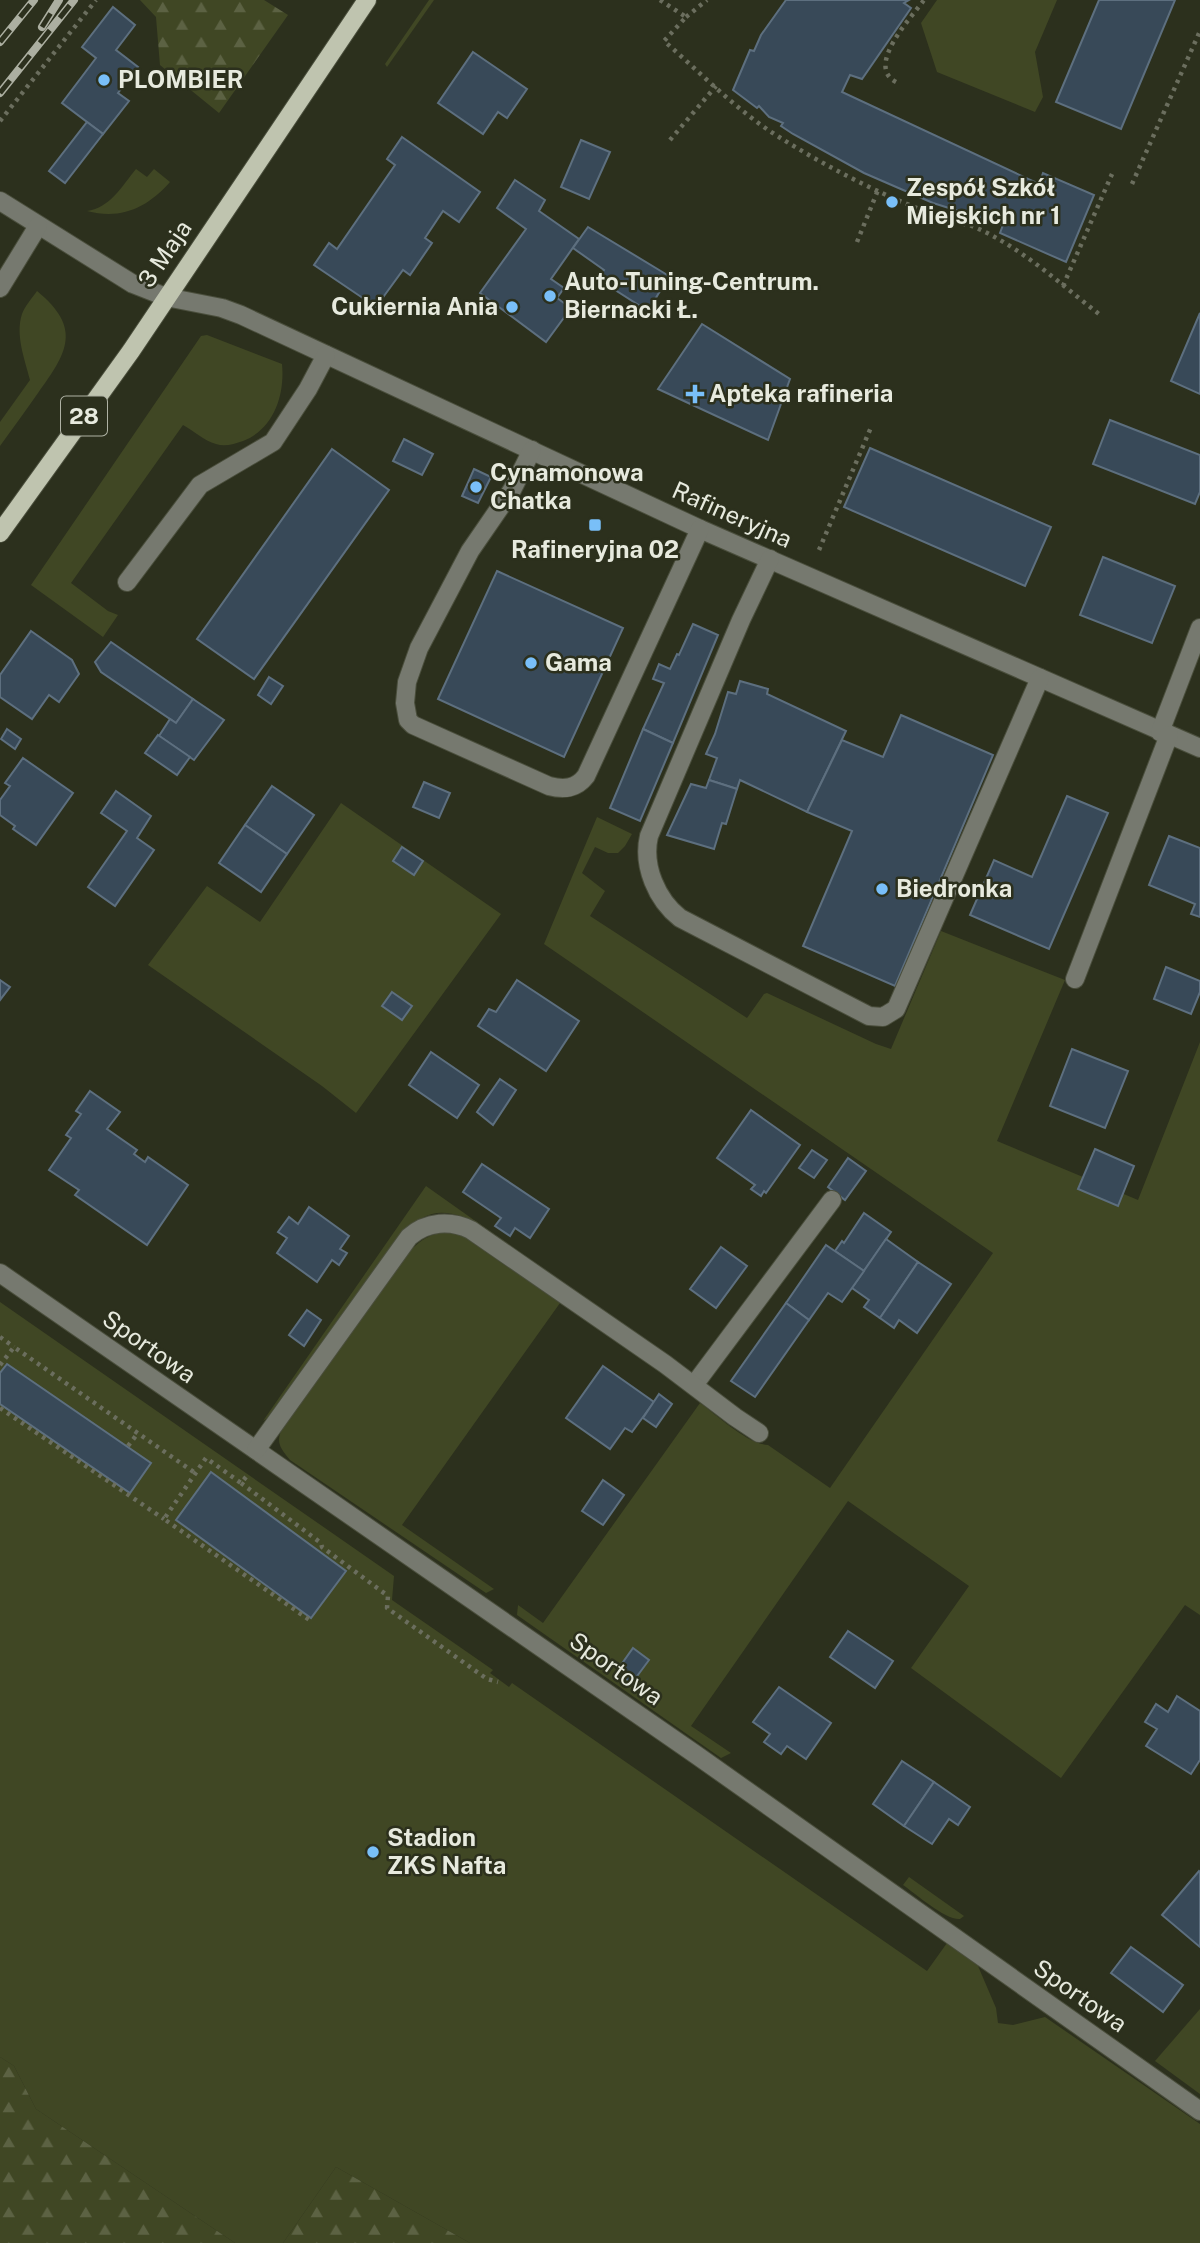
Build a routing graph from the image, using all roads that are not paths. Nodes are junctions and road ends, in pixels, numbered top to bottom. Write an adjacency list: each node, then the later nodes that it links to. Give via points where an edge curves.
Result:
1 (367, 0): 5 (main road, 3 Maja / 28)
2 (0, 201): 3 (street, Rafineryjna)
3 (38, 226): 4 (street); 5 (street, Rafineryjna, via 133,284)
4 (0, 288)
5 (166, 297): 6 (street, Rafineryjna, via 222,308); 9 (main road, 3 Maja / 28)
6 (326, 355): 7 (street, Rafineryjna); 11 (street, via 273,442 200,485)
7 (531, 450): 8 (street, Rafineryjna); 8 (street, via 512,491 470,551 419,648 408,676 405,703 408,720 414,725 549,786 565,789 578,784 592,764)
8 (700, 529): 10 (street, Rafineryjna)
9 (0, 533)
10 (770, 559): 13 (street, Rafineryjna); 13 (street, via 649,836 650,871 661,898 680,918 869,1016 883,1017 896,1009)
11 (127, 582)
12 (1200, 628): 14 (street)
13 (1040, 678): 14 (street, Rafineryjna)
14 (1165, 734): 15 (street, Rafineryjna); 16 (street)
15 (1200, 748)
16 (1075, 979)
17 (832, 1200): 19 (street)
18 (0, 1273): 21 (street, Sportowa)
19 (694, 1385): 20 (street); 21 (street, via 471,1230 457,1224 427,1225 409,1237)
20 (759, 1433)
21 (256, 1450): 22 (street, Sportowa)
22 (1200, 2111)

